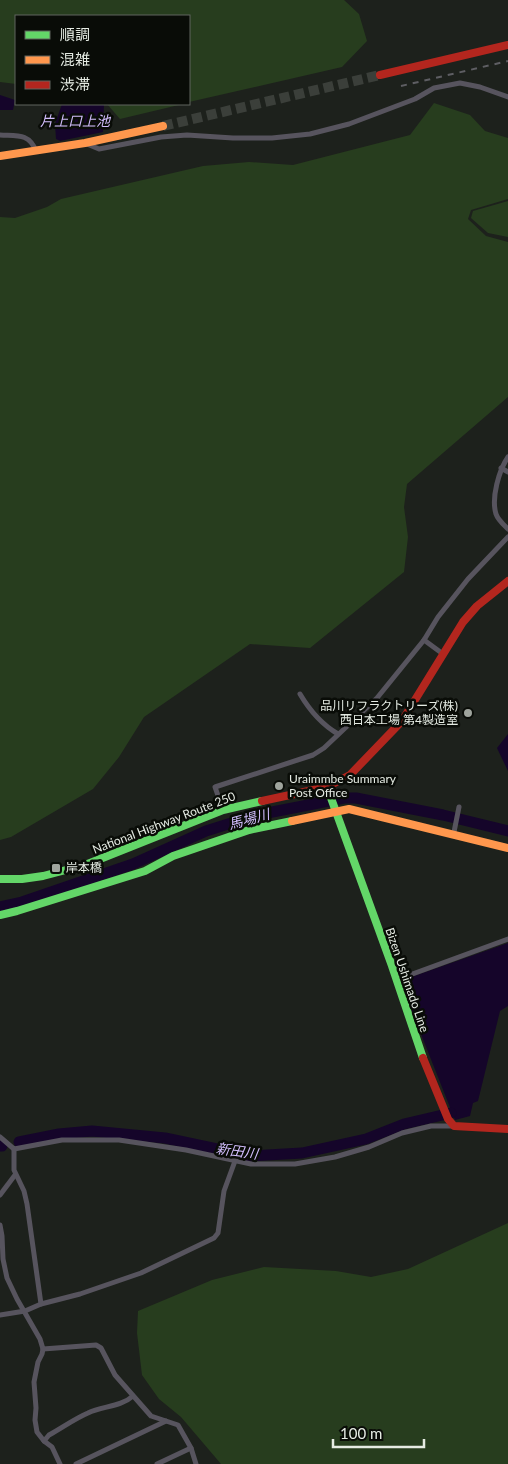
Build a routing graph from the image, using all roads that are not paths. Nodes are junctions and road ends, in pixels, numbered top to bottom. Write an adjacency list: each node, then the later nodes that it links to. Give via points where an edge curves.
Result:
1 (508, 45): 2 (main road)
2 (380, 75)
3 (508, 97): 6 (street, via 460,83 434,88 415,99 349,124 309,134 272,138 187,135 99,149)
4 (163, 126): 6 (main road)
5 (0, 135): 7 (street, via 23,136 29,139)
6 (85, 143): 7 (main road)
7 (36, 151): 8 (main road)
8 (0, 156)
9 (508, 457): 10 (street)
10 (501, 468): 11 (street); 12 (street, via 494,502 499,520)
11 (508, 472)
12 (508, 529)
13 (508, 538): 15 (street, via 468,580)
14 (508, 581): 16 (main road, National Highway Route 250, via 477,606)
15 (424, 640): 16 (street); 18 (street, via 377,698)
16 (443, 654): 19 (main road, National Highway Route 250, via 402,721 360,766)
17 (300, 694): 18 (street, via 316,717)
18 (338, 734): 21 (street, via 313,755 215,787)
19 (327, 789): 21 (main road, National Highway Route 250); 22 (main road, Bizen Ushimado Line)
20 (459, 807): 23 (street)
21 (223, 810): 25 (main road, National Highway Route 250, via 92,863 34,878)
22 (335, 811): 23 (main road, via 349,810); 26 (main road, via 249,830 173,856 145,871); 28 (main road, Bizen Ushimado Line)
23 (454, 834): 24 (main road)
24 (508, 848)
25 (0, 879)
26 (0, 915)
27 (508, 939): 28 (street)
28 (396, 980): 29 (main road, Bizen Ushimado Line, via 420,1051)
29 (452, 1124): 30 (main road); 33 (street, via 402,1133 336,1157 295,1164)
30 (508, 1129)
31 (0, 1137): 32 (street)
32 (14, 1149): 33 (street, via 62,1140 119,1140); 34 (street)
33 (235, 1161): 37 (street, via 224,1191 218,1233 214,1238 141,1273)
34 (15, 1175): 35 (street); 37 (street, via 20,1181 26,1204)
35 (0, 1195)
36 (0, 1225): 38 (street, via 7,1278)
37 (41, 1304): 38 (street)
38 (25, 1311): 39 (street); 40 (street)
39 (0, 1315)
40 (43, 1349): 41 (street, via 96,1345 115,1376); 43 (street, via 34,1382 37,1432)
41 (133, 1396): 42 (street, via 151,1416); 43 (street, via 89,1412)
42 (166, 1421): 44 (street, via 178,1425); 46 (street)
43 (44, 1441): 45 (street, via 52,1447)
44 (191, 1448): 47 (street); 48 (street)
45 (60, 1464)
46 (76, 1464)
47 (157, 1464)
48 (196, 1464)

